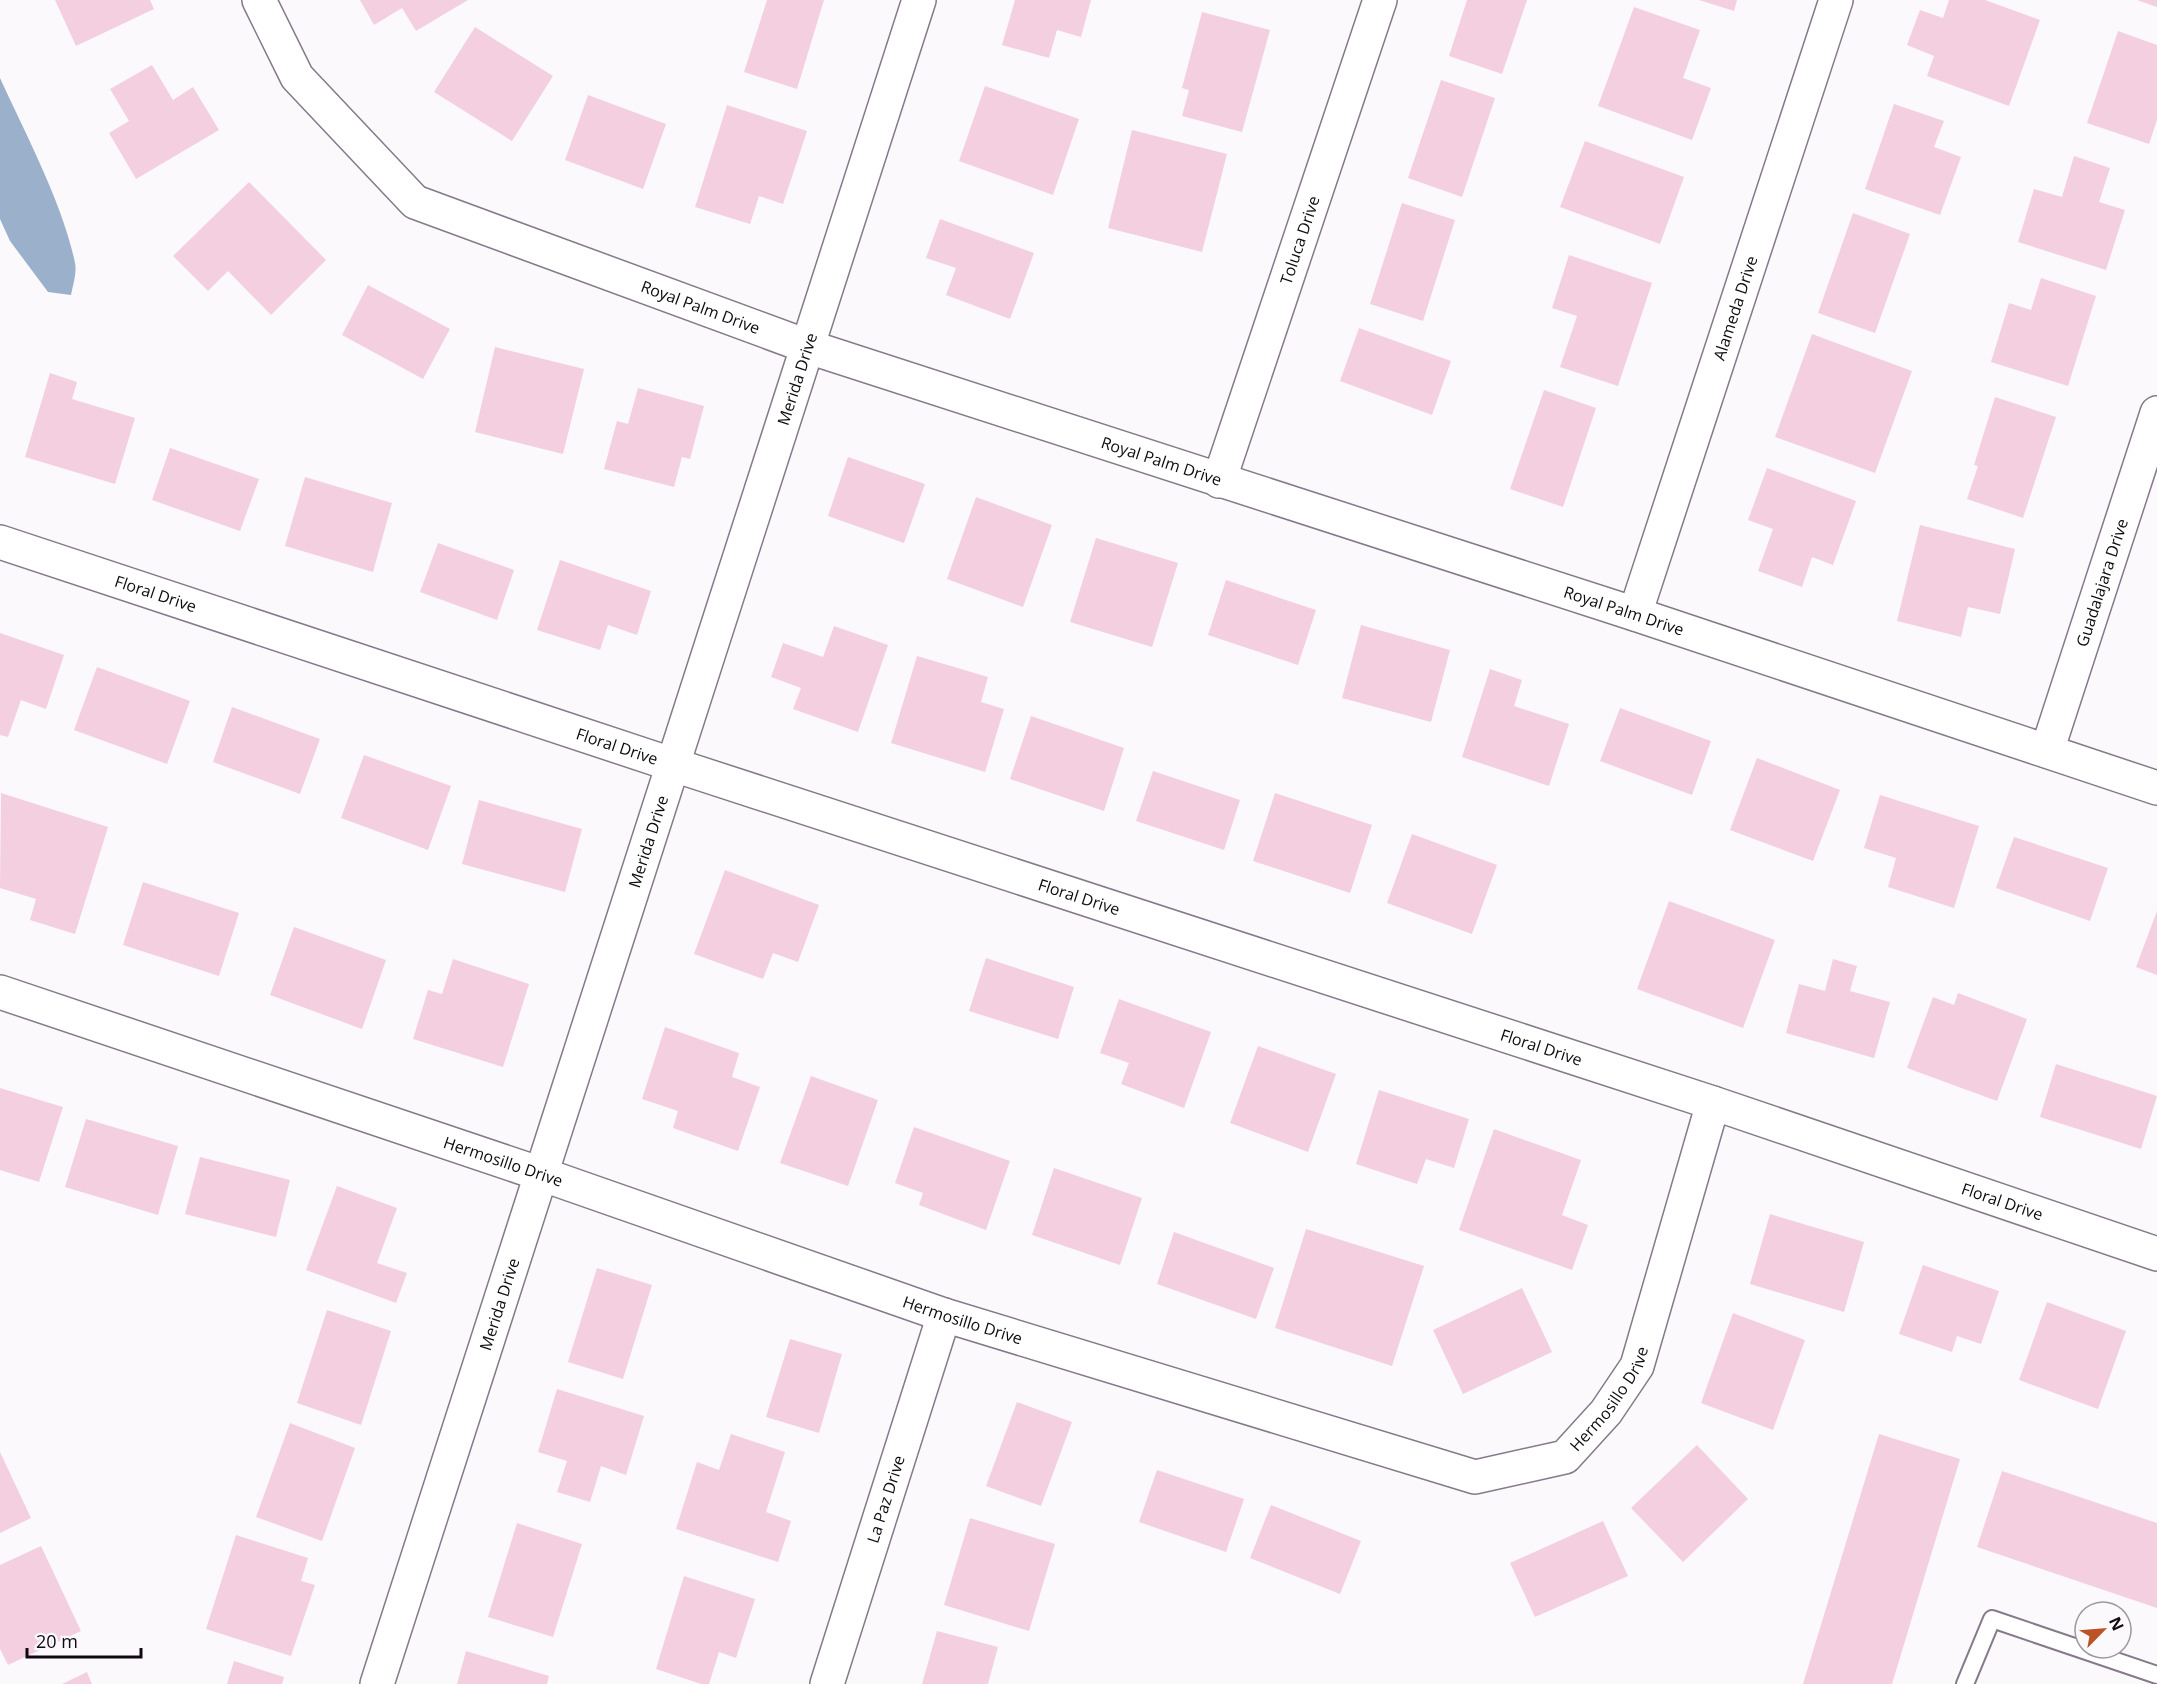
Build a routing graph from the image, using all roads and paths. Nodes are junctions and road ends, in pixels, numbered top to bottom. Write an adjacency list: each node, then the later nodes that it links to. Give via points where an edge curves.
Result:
1 (259, 0): 5 (street, Royal Palm Drive, via 297,77 416,202)
2 (919, 0): 5 (street, Merida Drive)
3 (1380, 0): 7 (street, Toluca Drive)
4 (1836, 0): 9 (street, Alameda Drive)
5 (809, 347): 7 (street, Royal Palm Drive); 11 (street, Merida Drive)
6 (2157, 413): 10 (street, Guadalajara Drive)
7 (1219, 482): 9 (street, Royal Palm Drive)
8 (0, 542): 11 (street, Floral Drive)
9 (1635, 614): 10 (street, Royal Palm Drive)
10 (2048, 751): 12 (street, Royal Palm Drive)
11 (674, 765): 14 (street, Floral Drive); 15 (street, Merida Drive)
12 (2157, 788)
13 (0, 992): 15 (street, Hermosillo Drive)
14 (1713, 1103): 16 (street, Floral Drive); 17 (street, Hermosillo Drive, via 1637,1366 1606,1412 1565,1457 1475,1477)
15 (541, 1174): 17 (street, Hermosillo Drive); 19 (street, Merida Drive)
16 (2157, 1254)
17 (944, 1315): 20 (street, La Paz Drive)
18 (2157, 1675): 21 (lane, via 1992,1619)
19 (377, 1684)
20 (827, 1684)
21 (1965, 1684)

